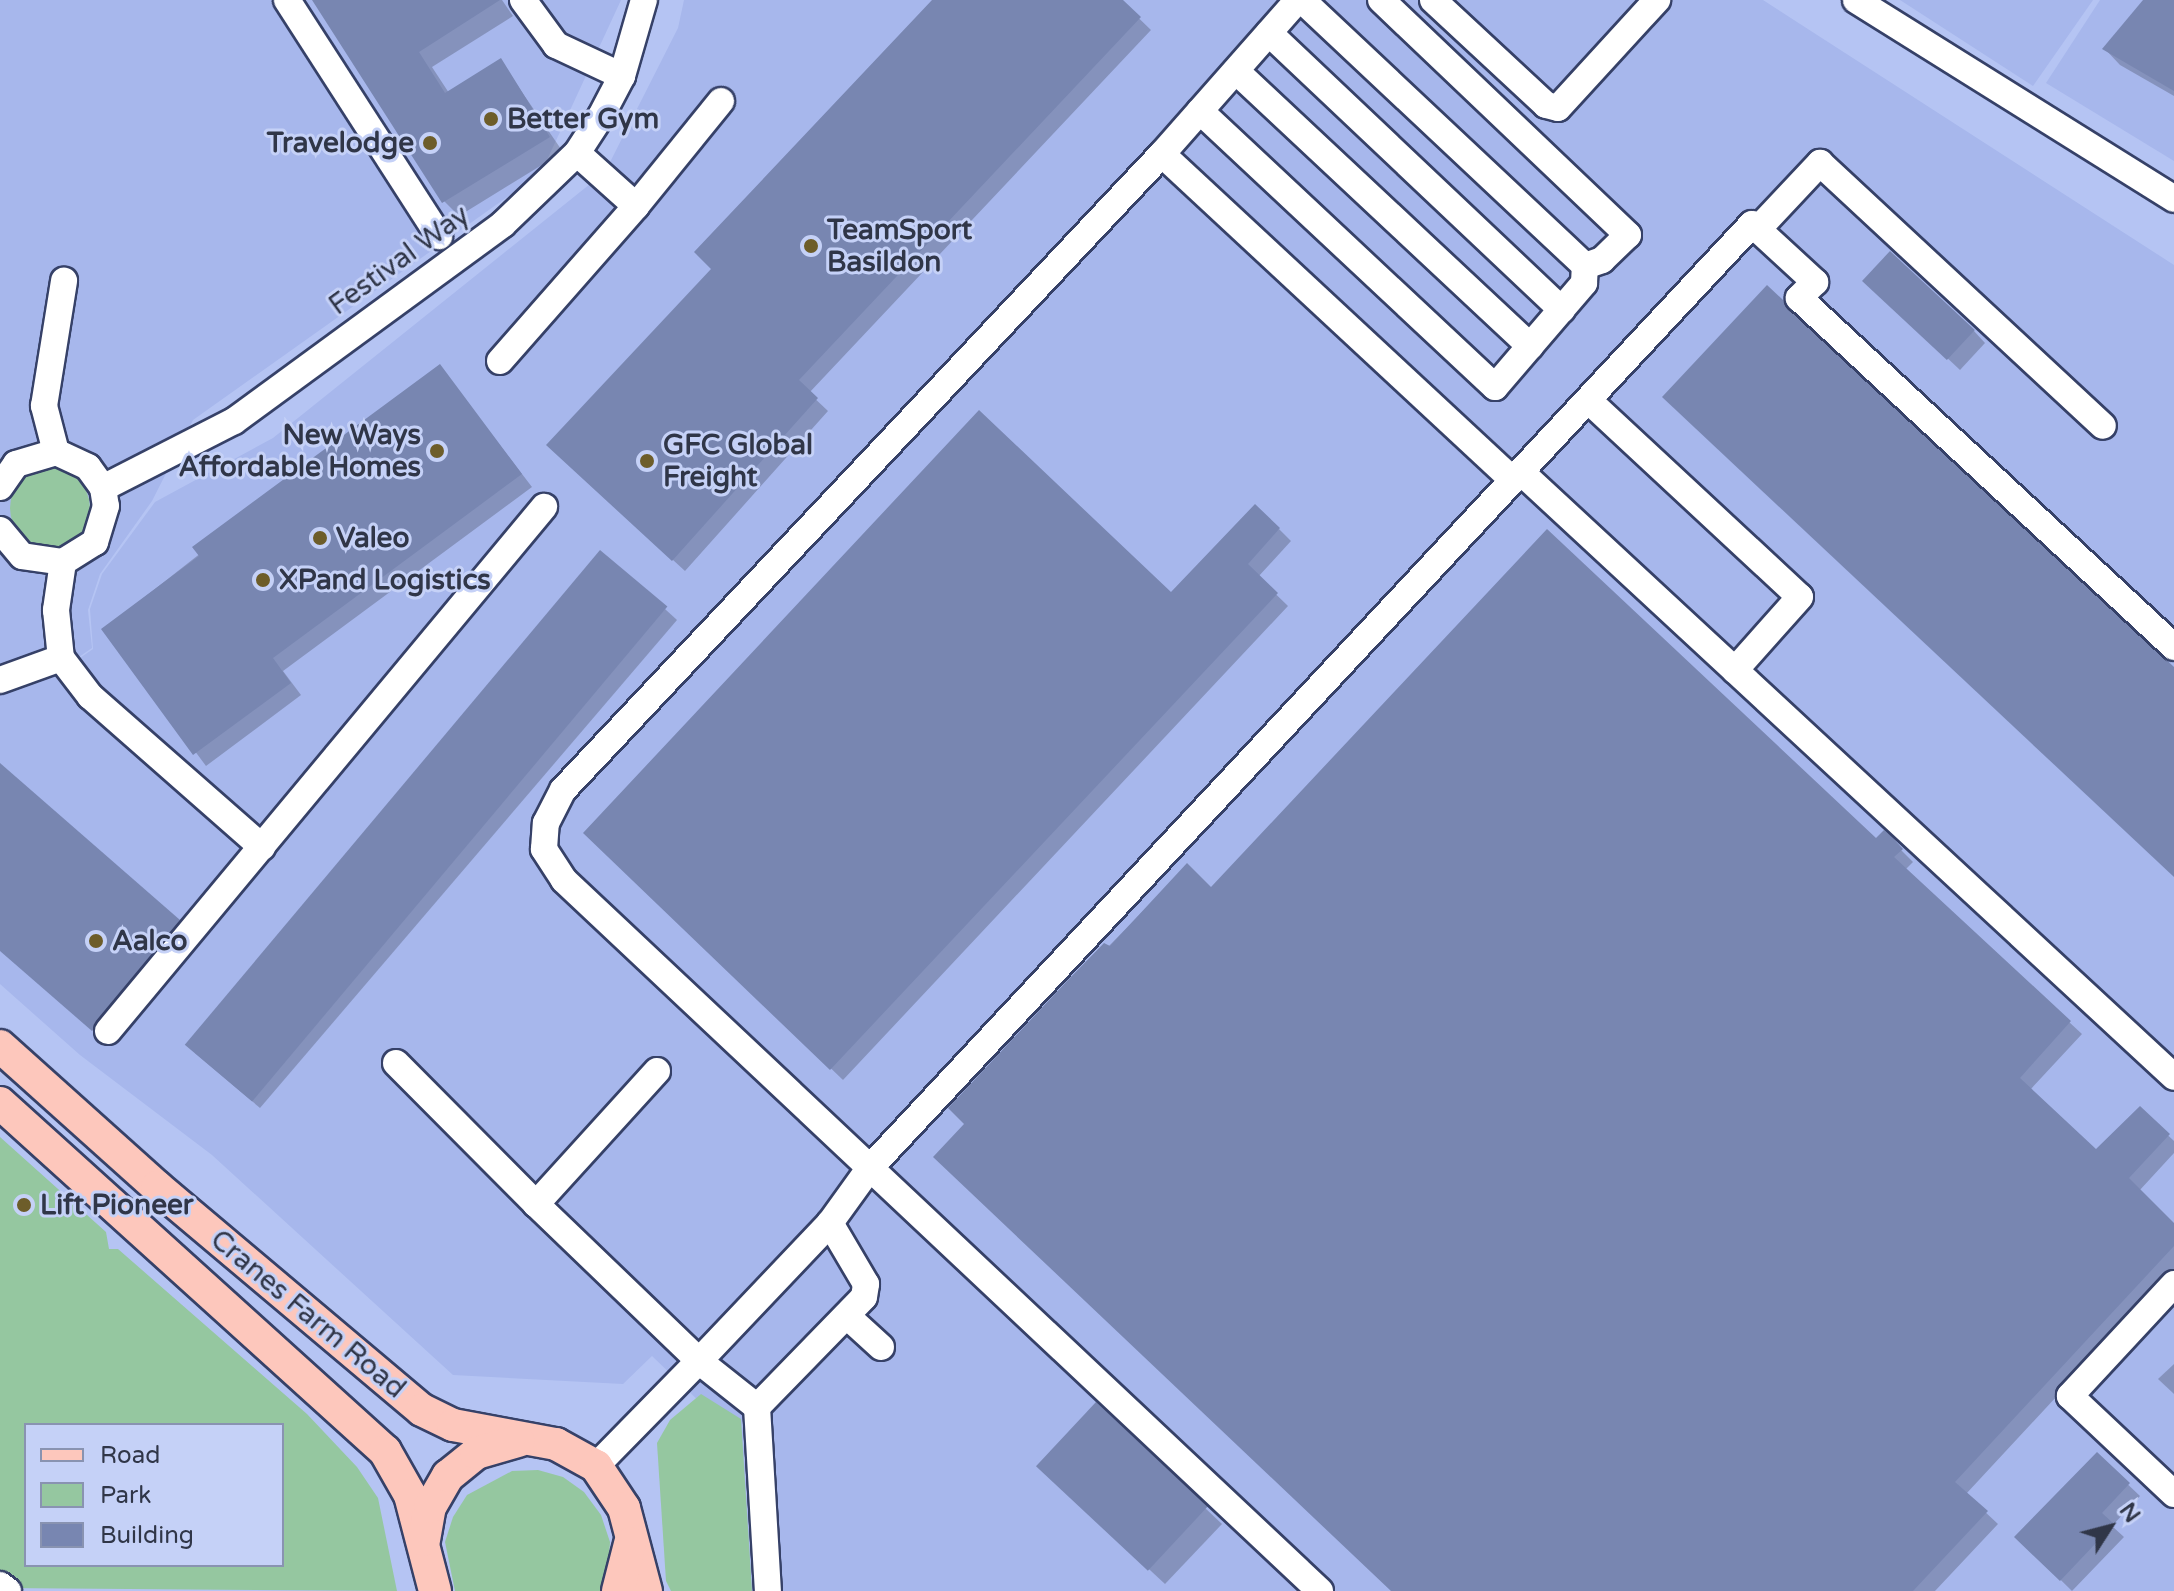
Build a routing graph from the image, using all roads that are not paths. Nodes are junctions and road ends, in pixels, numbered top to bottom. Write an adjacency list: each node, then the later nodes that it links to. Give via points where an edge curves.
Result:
1 (287, 0): 21 (street)
2 (523, 0): 11 (street, via 556,45)
3 (644, 0): 11 (street, Festival Way)
4 (1300, 0): 9 (street); 22 (street)
5 (1381, 0): 14 (street)
6 (1433, 0): 12 (street)
7 (1657, 0): 12 (street, via 1558,108 1546,105)
8 (1856, 0): 18 (street)
9 (1269, 33): 10 (street); 24 (street)
10 (1236, 71): 15 (street); 25 (street)
11 (622, 76): 16 (street, Festival Way)
12 (1518, 80): 14 (street)
13 (721, 101): 19 (street)
14 (1494, 106): 22 (street, via 1628,235 1602,260)
15 (1200, 111): 17 (street); 25 (street, via 1495,387)
16 (577, 153): 19 (street); 32 (street, Festival Way, via 503,224 234,421)
17 (1162, 154): 30 (street); 47 (street, via 563,790 546,823 544,849 564,880)
18 (2174, 199)
19 (636, 206): 26 (street)
20 (1758, 229): 27 (street, via 1752,224); 28 (street, via 1820,163); 36 (street, via 1815,282 1799,298)
21 (439, 236)
22 (1585, 266): 24 (street, via 1584,283)
23 (64, 281): 29 (street, via 44,406)
24 (1562, 310): 25 (street)
25 (1530, 346)
26 (500, 361)
27 (1588, 400): 30 (street); 38 (street, via 1800,597)
28 (2103, 426)
29 (56, 452): 31 (street, via 33,455); 32 (street, via 88,467)
30 (1517, 476): 38 (street); 47 (street)
31 (1, 481)
32 (103, 488): 35 (street, via 104,524 95,542)
33 (544, 507): 40 (street)
34 (2, 536): 35 (street, via 22,556 42,563)
35 (63, 562): 37 (street, via 56,610)
36 (2174, 647)
37 (61, 658): 39 (street); 40 (street, via 90,696)
38 (1735, 670): 45 (street)
39 (0, 680)
40 (262, 847): 41 (street)
41 (108, 1031)
42 (0, 1046): 55 (main road, Cranes Farm Road, via 157,1187 422,1410 453,1425)
43 (396, 1063): 48 (street)
44 (657, 1071): 48 (street)
45 (2174, 1077)
46 (0, 1103): 59 (main road, Cranes Farm Road, via 371,1436 404,1480)
47 (869, 1169): 49 (street); 66 (street)
48 (536, 1204): 53 (street)
49 (830, 1223): 51 (street, via 866,1284 864,1297); 53 (street)
50 (2174, 1284): 57 (street, via 2070,1396)
51 (847, 1316): 52 (street); 54 (street)
52 (881, 1347)
53 (699, 1361): 54 (street); 56 (street)
54 (757, 1407): 65 (street)
55 (533, 1440): 56 (main road, Cranes Farm Road, via 556,1444); 59 (main road, Cranes Farm Road, via 476,1453 448,1476 430,1507)
56 (596, 1466): 58 (main road, Cranes Farm Road, via 619,1496)
57 (2174, 1494)
58 (630, 1533): 63 (main road, Cranes Farm Road, via 629,1559); 64 (main road, Cranes Farm Road)
59 (424, 1541): 62 (main road, Cranes Farm Road)
60 (0, 1585): 61 (street)
61 (8, 1591)
62 (435, 1591)
63 (618, 1591)
64 (646, 1591)
65 (768, 1591)
66 (1320, 1591)

